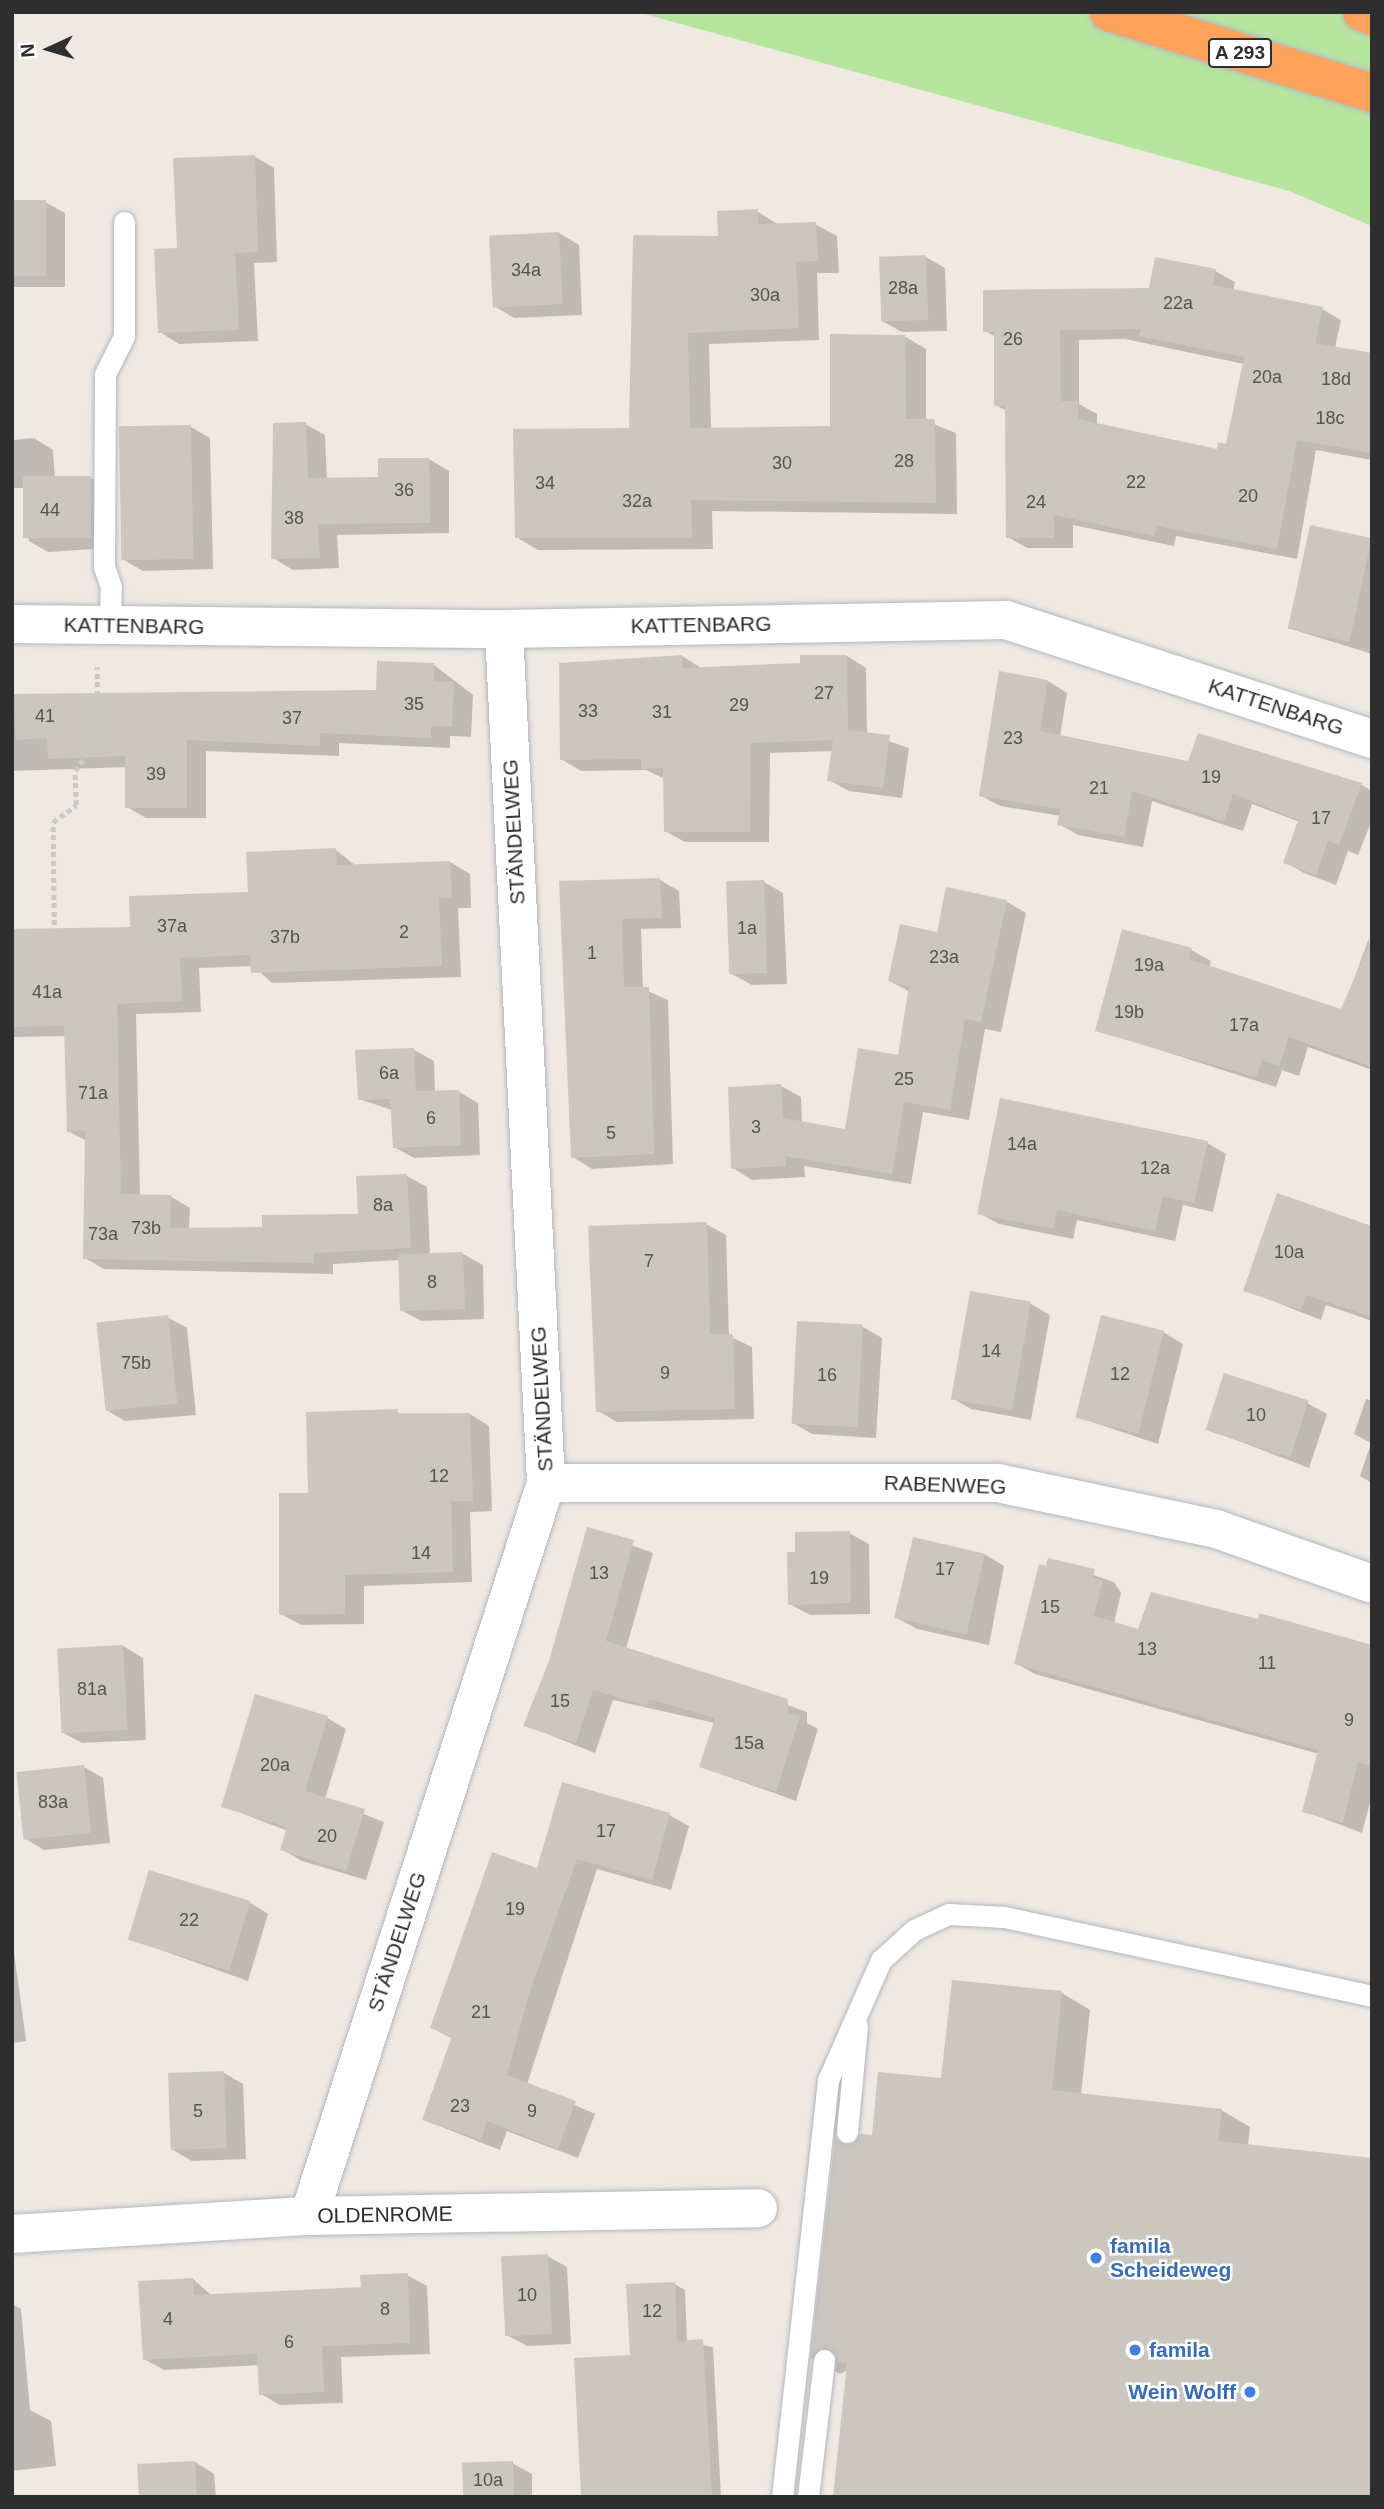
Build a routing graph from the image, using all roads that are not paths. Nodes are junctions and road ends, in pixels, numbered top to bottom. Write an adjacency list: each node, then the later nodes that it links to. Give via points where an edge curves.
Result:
1 (1109, 12): 4 (highway, A 293)
2 (1362, 12): 3 (highway)
3 (1372, 16)
4 (1372, 93)
5 (124, 222): 7 (lane, via 124,336 105,374 104,567 111,587)
6 (12, 624): 7 (street, KATTENBARG)
7 (104, 626): 8 (street, KATTENBARG)
8 (504, 629): 9 (street, KATTENBARG, via 1006,620); 10 (street, STÄNDELWEG)
9 (1372, 739)
10 (546, 1483): 11 (street, RABENWEG, via 998,1483 1216,1529); 16 (street, STÄNDELWEG)
11 (1372, 1584)
12 (1372, 1996): 13 (lane, via 1004,1917 949,1914 914,1930 881,1960)
13 (860, 2005): 14 (lane); 19 (lane, via 828,2080)
14 (847, 2132)
15 (758, 2208): 16 (street, OLDENROME)
16 (309, 2216): 17 (street, OLDENROME)
17 (12, 2234)
18 (824, 2360): 20 (lane)
19 (782, 2497)
20 (808, 2497)

